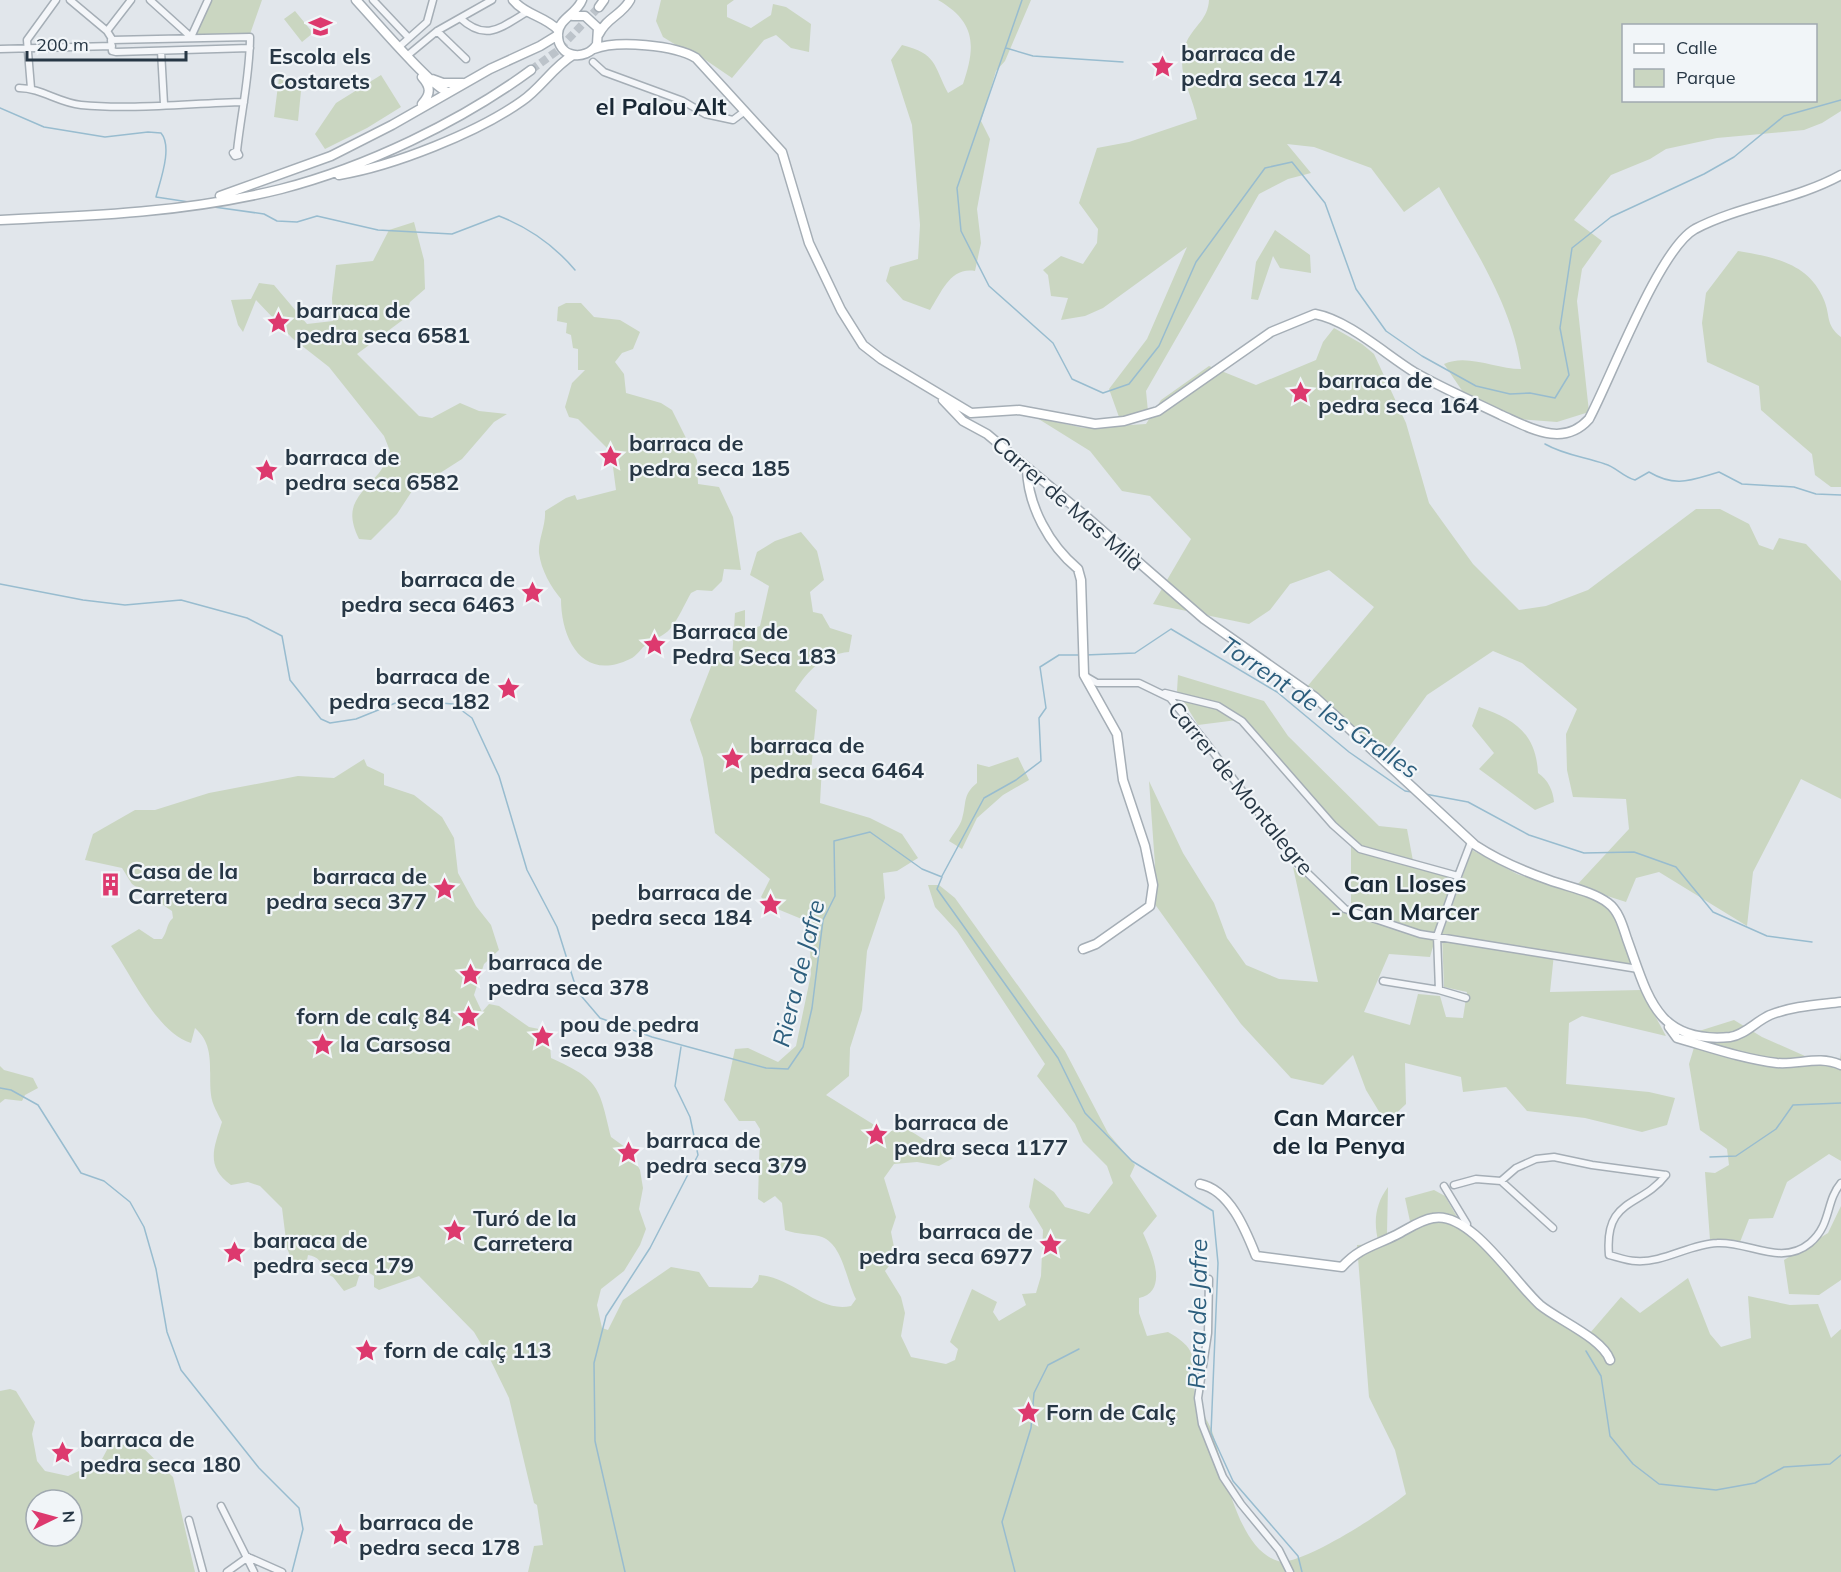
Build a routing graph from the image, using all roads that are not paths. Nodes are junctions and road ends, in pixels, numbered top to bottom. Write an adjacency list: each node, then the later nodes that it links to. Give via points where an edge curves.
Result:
1 (56, 0): 28 (street, via 27,40)
2 (70, 0): 18 (street)
3 (131, 0): 18 (street)
4 (150, 0): 22 (street)
5 (208, 0): 22 (street)
6 (356, 0): 31 (street)
7 (373, 0): 23 (street)
8 (433, 0): 17 (street)
9 (492, 0): 15 (street)
10 (513, 0): 13 (street)
11 (582, 0): 14 (street)
12 (630, 0): 21 (street, via 619,15 606,22)
13 (527, 12): 15 (street, via 486,32 473,30); 16 (street)
14 (570, 17): 16 (street); 20 (street); 21 (street, via 590,19)
15 (460, 18): 19 (street)
16 (545, 20): 20 (street)
17 (427, 22): 19 (street); 23 (street)
18 (107, 31): 24 (street)
19 (436, 31): 31 (street); 34 (street)
20 (558, 32): 26 (street); 27 (street)
21 (599, 36): 25 (street); 33 (street)
22 (191, 37): 24 (street); 29 (street, via 250,37)
23 (409, 38): 31 (street)
24 (112, 42): 28 (street); 32 (street, via 113,52)
25 (614, 44): 33 (street); 44 (street, via 690,54)
26 (540, 46): 27 (street); 37 (street)
27 (561, 47): 33 (street)
28 (29, 48): 30 (street); 39 (street)
29 (250, 48): 32 (street); 41 (street)
30 (0, 49)
31 (404, 50): 36 (street); 43 (street, via 430,89 429,97)
32 (161, 51): 42 (street)
33 (586, 55): 44 (street, via 604,72 683,100 705,114 733,120); 46 (street, via 523,101 451,139 344,174)
34 (466, 59)
35 (531, 70): 46 (street, via 452,121)
36 (429, 78): 37 (street); 40 (street)
37 (464, 83): 40 (street)
38 (19, 88): 39 (street)
39 (31, 88): 42 (street, via 79,105)
40 (448, 92): 43 (street)
41 (244, 102): 42 (street); 45 (street)
42 (164, 104)
43 (416, 111): 48 (street, via 331,156)
44 (745, 111): 50 (street, via 782,152 803,229 851,330 870,352)
45 (237, 151)
46 (329, 174): 48 (street)
47 (1841, 175): 50 (street, via 1723,217 1684,237 1643,306 1590,419 1578,430 1558,435 1532,429 1452,393 1338,322 1315,314 1271,332 1158,411 1124,421 1095,424 1019,410 971,412)
48 (204, 204): 49 (street, via 115,214)
49 (0, 220)
50 (932, 389): 51 (street, Carrer de Mas Milà, via 963,421 987,434)
51 (1027, 469): 52 (street, via 1027,488 1035,511 1078,569); 54 (street, Carrer de Mas Milà, via 1204,619 1315,698)
52 (1084, 675): 53 (street, Carrer de Montalegre, via 1097,683 1134,681); 57 (street, via 1118,734 1123,780 1145,846 1153,885 1150,906)
53 (1161, 692): 55 (street, via 1218,706 1242,721 1333,825 1360,849); 56 (street, Carrer de Montalegre, via 1204,740 1295,861 1345,909 1405,930)
54 (1471, 842): 55 (street); 58 (street, Carrer de Mas Milà, via 1503,862 1608,903 1622,924)
55 (1458, 876): 56 (street)
56 (1437, 936): 58 (street, Carrer de Montalegre); 60 (street)
57 (1083, 949)
58 (1638, 969): 63 (street, Carrer de Mas Milà)
59 (1383, 981): 60 (street)
60 (1439, 990): 61 (street)
61 (1466, 998)
62 (1841, 1002): 63 (street, via 1789,1008 1729,1037 1700,1036)
63 (1667, 1024): 64 (street, via 1677,1038 1768,1062 1815,1059)
64 (1841, 1065)
65 (1502, 1181): 66 (street, via 1516,1168 1536,1159 1554,1157 1666,1174 1660,1183 1623,1206 1614,1219 1608,1239 1609,1255 1637,1262 1717,1243 1788,1254 1808,1245 1821,1232); 68 (street, via 1476,1179); 71 (street)
66 (1841, 1183)
67 (1200, 1184): 70 (street, via 1229,1204 1256,1256 1342,1267 1359,1250 1431,1218 1447,1219)
68 (1454, 1185)
69 (1444, 1186): 70 (street)
70 (1466, 1228): 73 (street, via 1539,1304 1607,1350)
71 (1553, 1228)
72 (1209, 1279): 81 (street, via 1208,1333 1198,1398 1202,1424 1223,1477 1279,1550)
73 (1611, 1360)
74 (221, 1506): 76 (street)
75 (189, 1520): 77 (street)
76 (248, 1557): 78 (street); 79 (street); 80 (street)
77 (203, 1572)
78 (227, 1572)
79 (254, 1572)
80 (282, 1572)
81 (1290, 1572)

